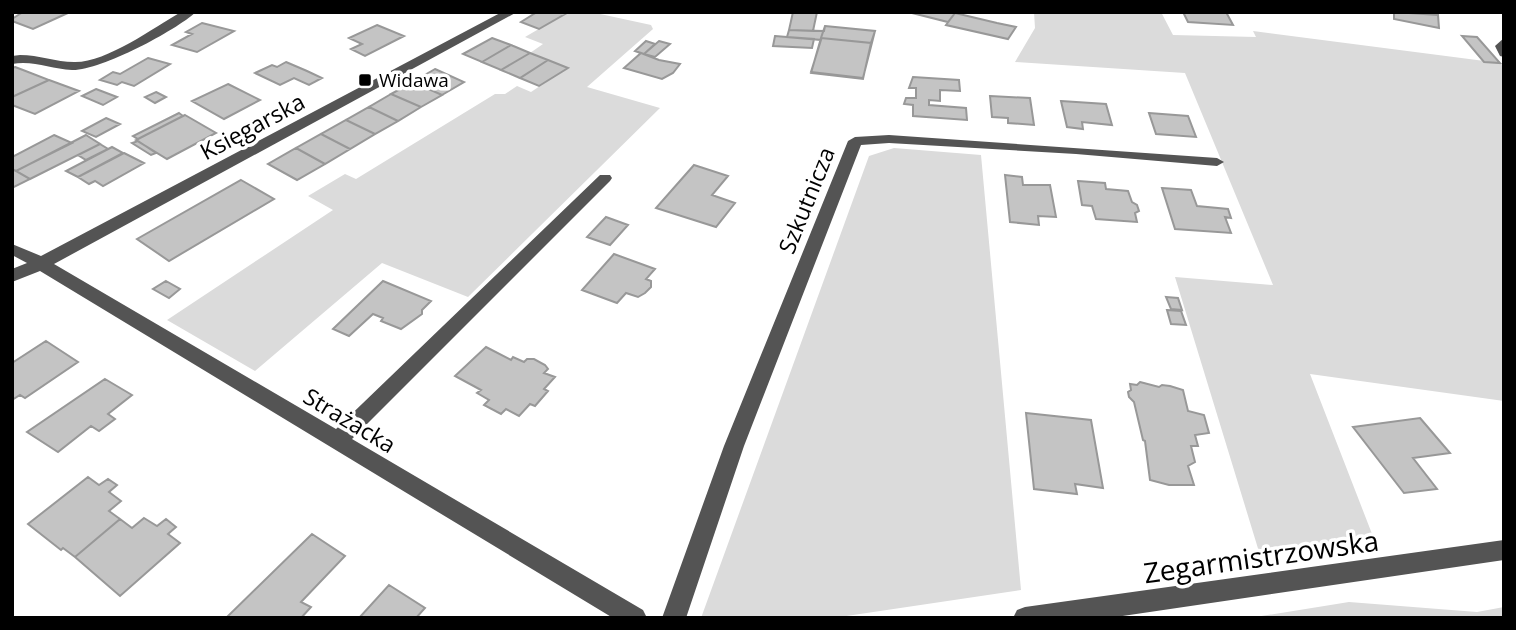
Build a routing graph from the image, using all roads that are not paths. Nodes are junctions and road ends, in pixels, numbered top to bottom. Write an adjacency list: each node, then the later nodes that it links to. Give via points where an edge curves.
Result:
1 (190, 12): 5 (street, via 96,62 69,67 23,56)
2 (511, 12): 9 (street, Księgarska)
3 (1504, 42): 4 (street)
4 (1504, 53)
5 (12, 60)
6 (1217, 162): 14 (street, Szkutnicza, via 889,139 855,141 734,446)
7 (605, 178): 11 (street)
8 (12, 249): 9 (street, Strażacka)
9 (40, 264): 10 (street, Księgarska); 11 (street, Strażacka)
10 (12, 276)
11 (337, 441): 13 (street, Strażacka)
12 (1504, 550): 15 (street, Zegarmistrzowska)
13 (635, 618)
14 (674, 618)
15 (1025, 618)

